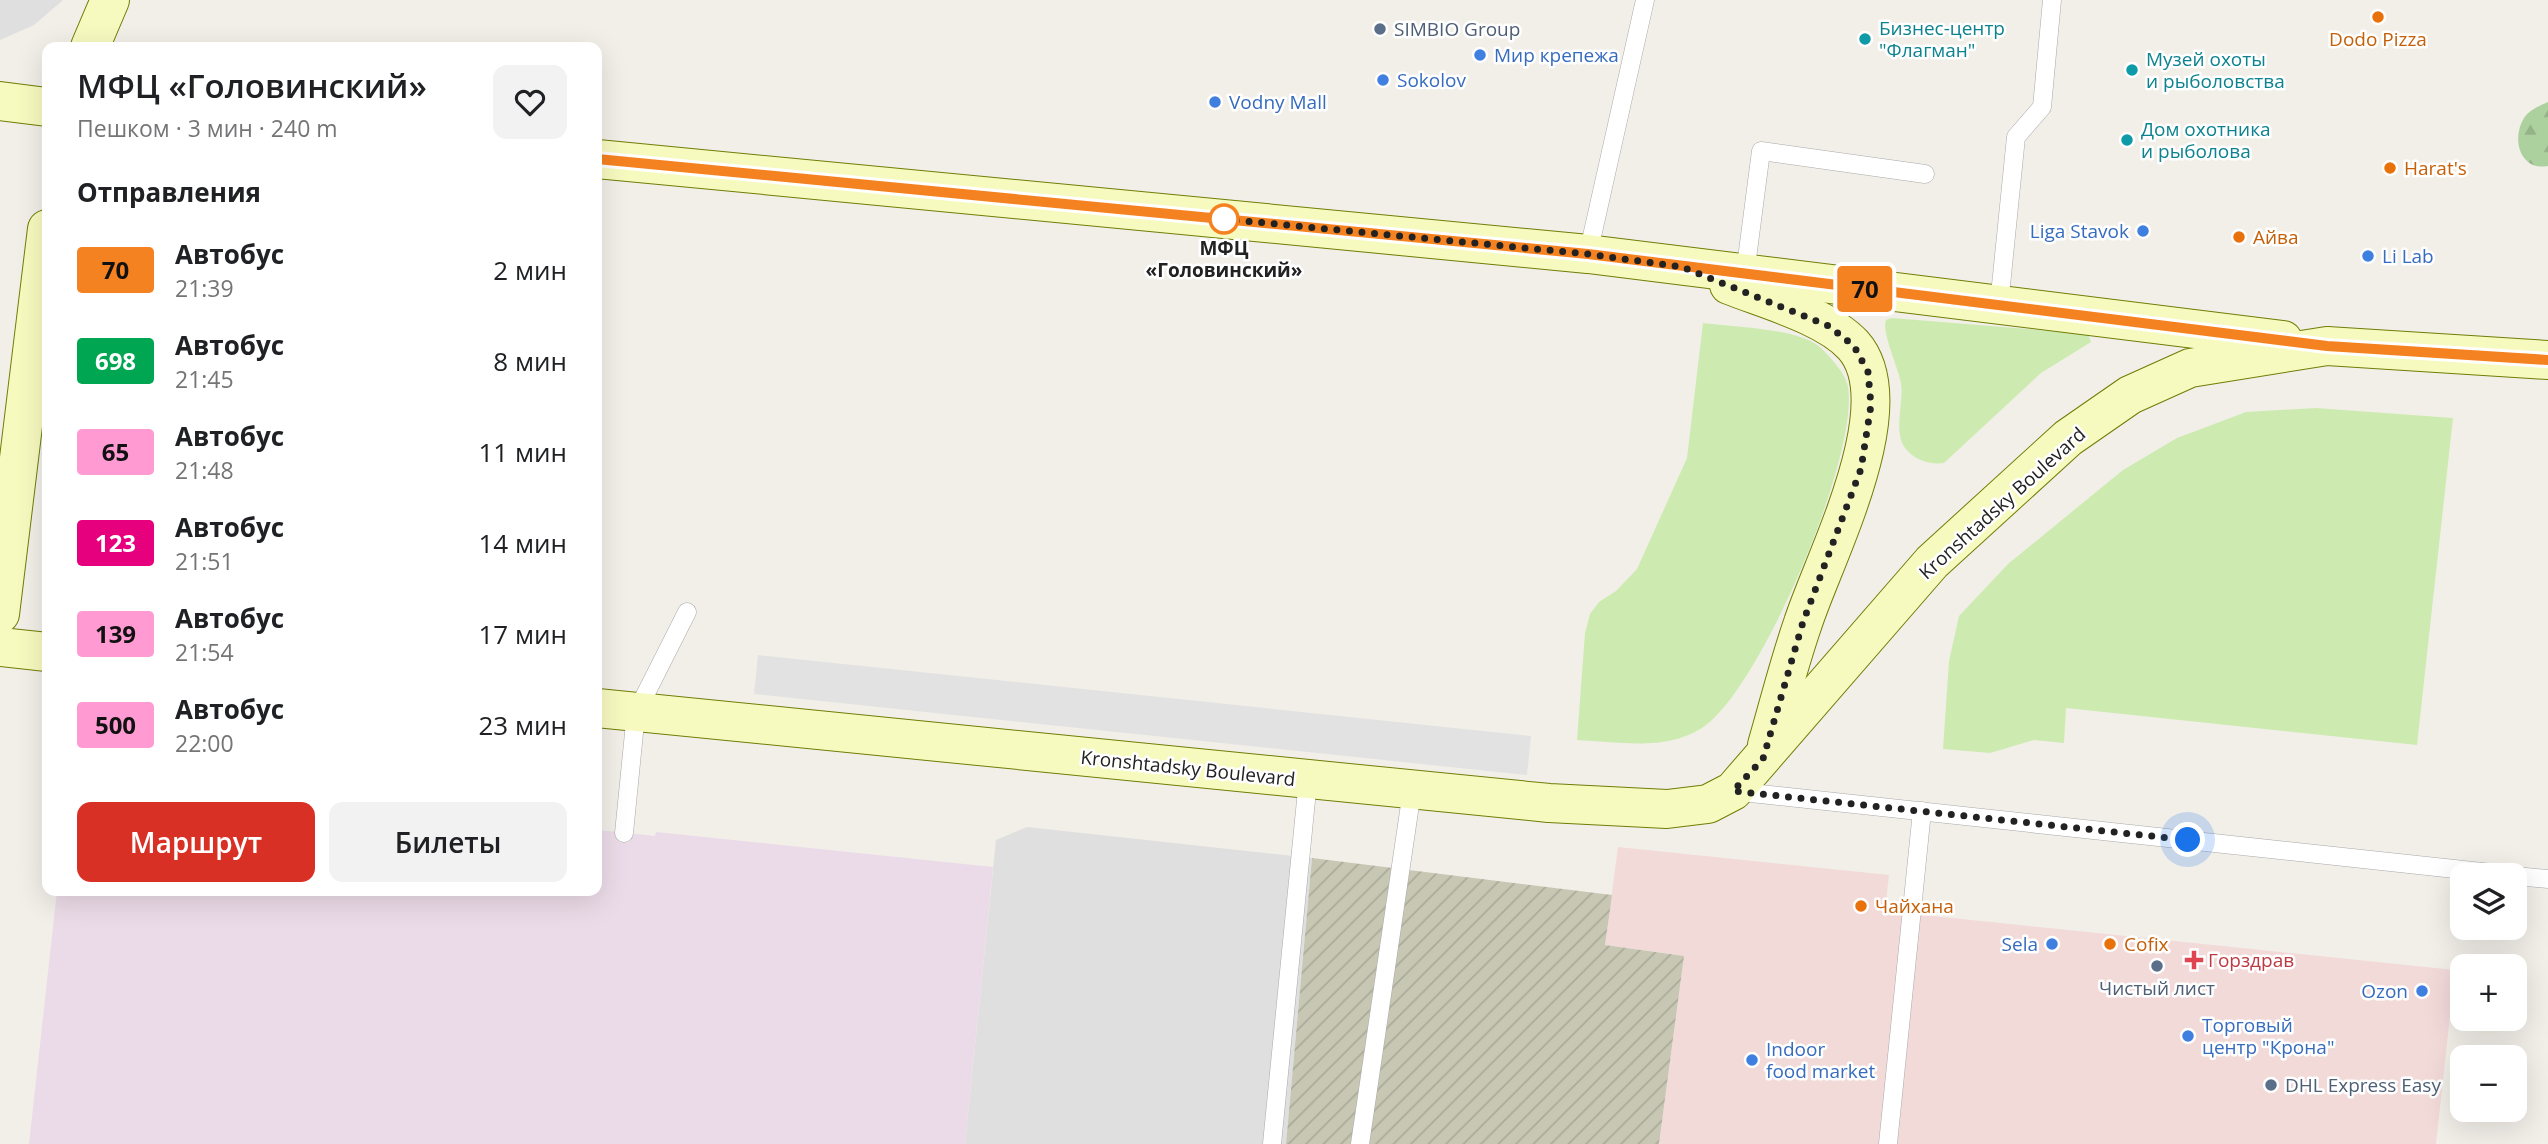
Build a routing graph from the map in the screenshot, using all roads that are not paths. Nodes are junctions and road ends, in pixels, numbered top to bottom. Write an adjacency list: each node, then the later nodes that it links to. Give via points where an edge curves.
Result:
1 (110, 0): 4 (main road)
2 (1645, 0): 9 (lane)
3 (2052, 0): 13 (lane, via 2042,107 2017,137)
4 (92, 42)
5 (0, 101): 6 (main road)
6 (42, 106)
7 (602, 159): 9 (main road, Kronshtadsky Boulevard)
8 (1925, 174): 12 (lane, via 1761,151)
9 (1588, 254): 10 (main road, Kronshtadsky Boulevard)
10 (1682, 267): 12 (main road, Kronshtadsky Boulevard); 22 (main road, Kronshtadsky Boulevard, via 1829,326 1854,346 1868,372 1871,405 1861,469 1803,622)
11 (42, 270): 17 (main road)
12 (1745, 274): 13 (main road, Kronshtadsky Boulevard)
13 (1999, 305): 14 (main road, Kronshtadsky Boulevard)
14 (2327, 346): 15 (main road); 22 (main road, Kronshtadsky Boulevard, via 2190,368 2130,395 2068,439 1932,562)
15 (2548, 360)
16 (687, 612): 21 (lane)
17 (0, 614)
18 (0, 647): 19 (main road)
19 (42, 651)
20 (602, 709): 21 (main road, Kronshtadsky Boulevard)
21 (636, 713): 23 (main road, Kronshtadsky Boulevard); 27 (lane)
22 (1763, 759): 25 (main road, Kronshtadsky Boulevard)
23 (1308, 780): 24 (main road, Kronshtadsky Boulevard); 31 (lane)
24 (1412, 790): 25 (main road, Kronshtadsky Boulevard, via 1667,809 1708,804); 32 (lane)
25 (1733, 791): 26 (lane)
26 (1922, 811): 28 (lane); 33 (lane)
27 (624, 833)
28 (2450, 868)
29 (2527, 877): 30 (lane)
30 (2548, 879)
31 (1272, 1144)
32 (1360, 1144)
33 (1888, 1144)

